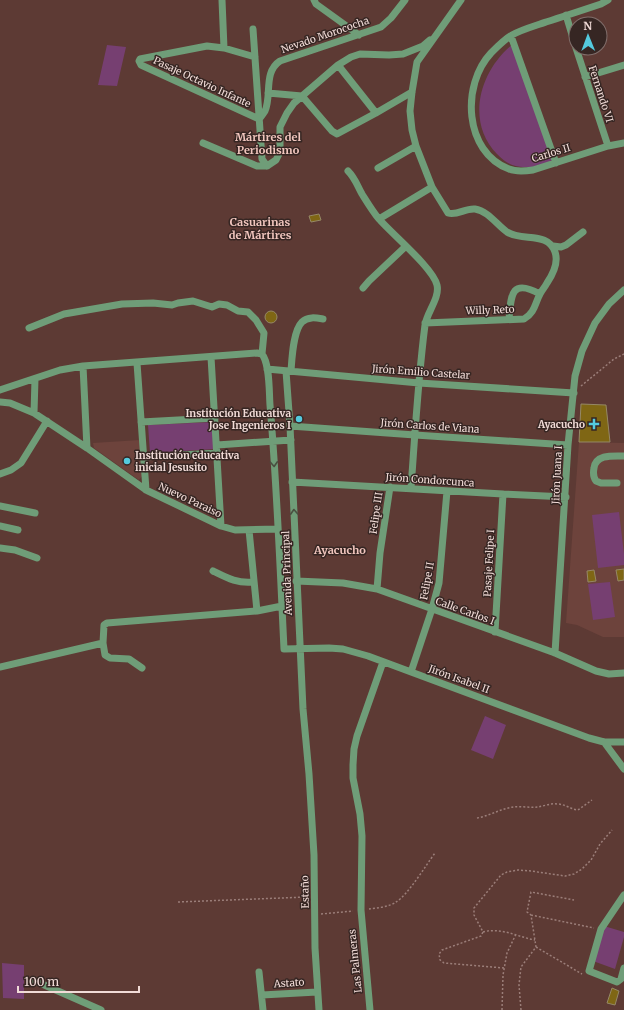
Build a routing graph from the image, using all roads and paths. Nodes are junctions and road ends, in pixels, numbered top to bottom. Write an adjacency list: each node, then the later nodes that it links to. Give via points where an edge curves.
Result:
1 (222, 0): 12 (street)
2 (314, 0): 9 (street)
3 (405, 0): 9 (street, Nevado Morococha, via 381,27)
4 (461, 0): 10 (street)
5 (608, 0): 6 (street, Carlos II)
6 (566, 15): 7 (street, Fernando VI); 11 (street, Carlos II)
7 (568, 22)
8 (254, 28): 14 (street)
9 (359, 35): 18 (street, Nevado Morococha, via 280,61 274,65)
10 (435, 36): 15 (street, via 423,46 403,54 360,54); 19 (street, via 417,62)
11 (511, 36): 27 (street); 27 (street, Carlos II, via 491,53 476,78 471,103 476,133 482,148 492,159 510,170 533,170)
12 (224, 48): 14 (street); 22 (street, Pasaje Octavio Infante, via 207,46 140,58 139,61 141,65)
13 (578, 56): 17 (street, Fernando VI)
14 (255, 57): 22 (street)
15 (338, 65): 20 (street); 21 (street)
16 (624, 65): 17 (street)
17 (585, 77): 26 (street, Fernando VI)
18 (268, 92): 20 (street); 22 (street, Nevado Morococha, via 265,111)
19 (412, 92): 21 (street); 25 (street, via 410,111)
20 (302, 96): 21 (street, via 337,134); 28 (street, via 294,102 287,113 280,127 280,152 276,160)
21 (376, 113)
22 (259, 119): 28 (street, via 262,159)
23 (203, 143): 28 (street, via 257,166)
24 (624, 143): 26 (street, Carlos II)
25 (416, 146): 29 (street); 31 (street)
26 (608, 146): 27 (street, Carlos II)
27 (556, 163)
28 (267, 166)
29 (378, 168)
30 (348, 171): 32 (street)
31 (432, 187): 32 (street); 35 (street, via 448,213 475,209 489,216 508,233 546,241)
32 (378, 219): 34 (street)
33 (583, 232): 35 (street, via 566,245)
34 (405, 246): 36 (street); 41 (street, via 437,283 437,290)
35 (553, 246): 38 (street, Willy Reto, via 556,262 552,275)
36 (363, 288)
37 (624, 292): 53 (street, Jirón Juana I, via 609,304 587,339 577,367)
38 (540, 294): 40 (street, Willy Reto, via 530,315 524,319); 40 (street, via 523,288 513,292)
39 (324, 319): 49 (street, Avenida Principal, via 313,317 302,322 295,337)
40 (509, 319): 41 (street, Willy Reto)
41 (425, 323): 51 (street)
42 (29, 328): 43 (street, via 64,314 122,304 172,305 193,301 212,307 219,304 227,305 238,311 248,312 264,333)
43 (262, 354): 45 (street); 48 (street, Avenida Principal)
44 (624, 354): 53 (path, via 614,359)
45 (211, 357): 46 (street); 56 (street)
46 (137, 363): 47 (street); 58 (street)
47 (83, 366): 50 (street, via 60,370); 65 (street)
48 (267, 369): 49 (street, Jirón Emilio Castelar); 62 (street, Avenida Principal)
49 (288, 371): 51 (street, Jirón Emilio Castelar); 59 (street, Avenida Principal)
50 (35, 379): 52 (street); 55 (street)
51 (419, 383): 53 (street, Jirón Emilio Castelar); 60 (street)
52 (0, 390)
53 (574, 393): 64 (street, Jirón Juana I)
54 (0, 402): 55 (street, Nuevo Paraiso, via 10,403)
55 (34, 413): 57 (street, Nuevo Paraiso)
56 (215, 418): 58 (street); 63 (street)
57 (47, 421): 65 (street, Nuevo Paraiso); 69 (street, via 21,463)
58 (141, 422): 68 (street)
59 (290, 426): 60 (street, Jirón Carlos de Viana); 61 (street, Avenida Principal)
60 (415, 436): 64 (street, Jirón Carlos de Viana); 73 (street)
61 (291, 440): 62 (street); 70 (street, Avenida Principal)
62 (273, 441): 63 (street); 82 (street, Avenida Principal, one-way to 82)
63 (217, 445): 66 (street)
64 (568, 445): 77 (street, Jirón Juana I)
65 (87, 448): 74 (street, Nuevo Paraiso)
66 (218, 453): 68 (street); 81 (street)
67 (624, 456): 71 (street, via 602,457 594,467 596,481)
68 (143, 457): 74 (street)
69 (0, 474)
70 (292, 482): 72 (street, Jirón Condorcunca); 88 (street, Avenida Principal, one-way to 70)
71 (617, 483)
72 (390, 487): 73 (street, Jirón Condorcunca); 90 (street, Felipe III)
73 (412, 488): 75 (street, Jirón Condorcunca)
74 (146, 490): 81 (street, Nuevo Paraiso)
75 (447, 491): 76 (street, Jirón Condorcunca); 92 (street, Felipe II, via 439,583)
76 (503, 494): 77 (street, Jirón Condorcunca); 94 (street, Pasaje Felipe I)
77 (566, 497): 98 (street, Jirón Juana I)
78 (0, 506): 79 (street)
79 (35, 513)
80 (0, 526): 83 (street)
81 (222, 526): 84 (street, Nuevo Paraiso, via 235,530)
82 (278, 529): 84 (street, Nuevo Paraiso); 91 (street, Avenida Principal)
83 (18, 530)
84 (249, 530): 89 (street)
85 (0, 548): 86 (street)
86 (37, 558)
87 (213, 571): 89 (street, via 233,581)
88 (296, 581): 90 (street, Calle Carlos I, via 343,583); 97 (street, Avenida Principal)
89 (254, 582): 93 (street)
90 (377, 589): 92 (street, Calle Carlos I)
91 (282, 606): 93 (street); 96 (street, Avenida Principal)
92 (432, 609): 94 (street, Calle Carlos I); 102 (street, Felipe II)
93 (257, 611): 95 (street, via 107,623 103,629)
94 (495, 632): 98 (street, Calle Carlos I)
95 (103, 643): 100 (street); 101 (street, via 107,657 129,659)
96 (284, 649): 97 (street, Jirón Isabel II)
97 (300, 649): 99 (street, Jirón Isabel II, via 343,649); 107 (street, Avenida Principal)
98 (555, 653): 103 (street, Calle Carlos I, via 596,671 609,674)
99 (384, 662): 102 (street, Jirón Isabel II); 116 (street, Las Palmeras, via 357,736 352,765 362,836)
100 (0, 667)
101 (142, 668)
102 (411, 672): 104 (street, Jirón Isabel II)
103 (624, 673)
104 (604, 742): 105 (street, Jirón Isabel II); 106 (street)
105 (624, 742)
106 (624, 769)
107 (309, 774): 113 (street, Estaño)
108 (592, 800): 109 (path, via 578,810 555,804 514,807)
109 (477, 818)
110 (612, 830): 120 (path, via 590,860 574,874 566,876 518,870 501,876 474,908 474,915)
111 (435, 853): 116 (path, via 397,902)
112 (624, 895): 119 (street)
113 (315, 897): 115 (path); 117 (street, Estaño)
114 (574, 900): 118 (path, via 531,892 527,912)
115 (178, 902)
116 (361, 910): 117 (path); 134 (street, Las Palmeras)
117 (315, 915): 129 (street, Estaño)
118 (531, 915): 119 (path); 122 (path)
119 (601, 929): 125 (street, via 589,971 617,982 621,979)
120 (483, 932): 121 (path, via 493,930); 124 (path, via 482,936 442,950 439,954 440,960 452,965)
121 (516, 934): 122 (path); 124 (path, via 507,953)
122 (535, 940): 123 (path)
123 (536, 947): 127 (path); 136 (path, via 521,967)
124 (504, 968): 135 (path)
125 (624, 968)
126 (260, 972): 130 (street)
127 (582, 974)
128 (33, 980): 131 (street)
129 (317, 992): 130 (street, Astato); 133 (street, Estaño)
130 (262, 995): 132 (street)
131 (101, 1010)
132 (263, 1010)
133 (319, 1010)
134 (370, 1010)
135 (502, 1010)
136 (521, 1010)

